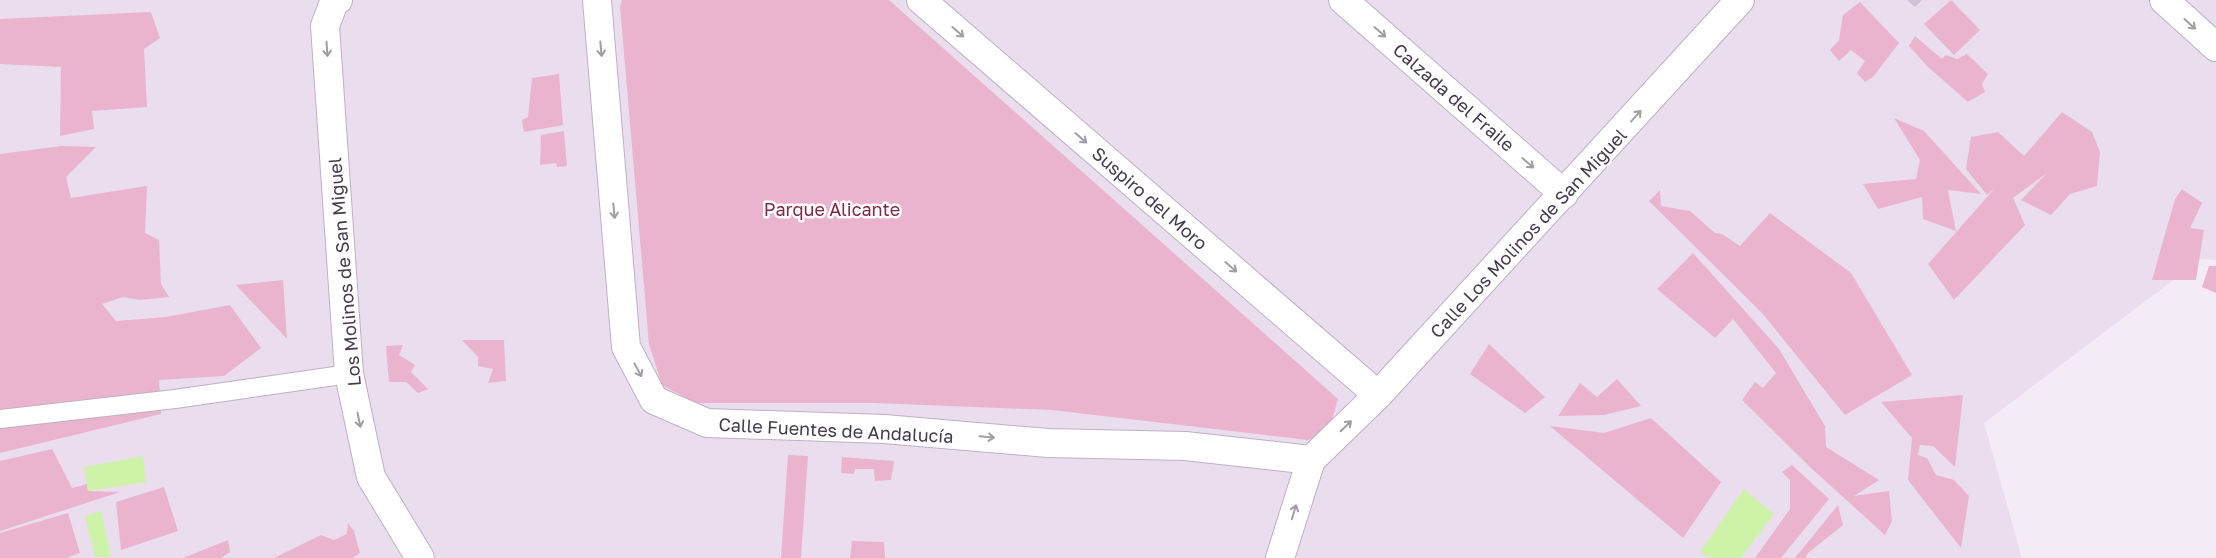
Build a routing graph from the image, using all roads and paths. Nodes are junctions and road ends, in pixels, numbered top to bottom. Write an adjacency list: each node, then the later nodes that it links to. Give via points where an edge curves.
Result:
1 (597, 0): 12 (street, Calle Fuentes de Andalucía, one-way to 12, via 626,347 654,400 706,424 884,429 1048,443 1185,446)
2 (922, 0): 10 (street, Suspiro del Moro, one-way to 10)
3 (1343, 0): 8 (street, Calzada del Fraile, one-way to 8)
4 (1740, 0): 8 (street, Calle Los Molinos de San Miguel, one-way to 4)
5 (2164, 0): 7 (street, one-way to 7)
6 (335, 1): 9 (street, Los Molinos de San Miguel, one-way to 9, via 326,26)
7 (2216, 47)
8 (1564, 194): 10 (street, Calle Los Molinos de San Miguel)
9 (349, 374): 11 (lane, via 175,399); 13 (street, Los Molinos de San Miguel, one-way to 13, via 371,477)
10 (1378, 395): 12 (street, Calle Los Molinos de San Miguel, one-way to 10)
11 (0, 419)
12 (1311, 460): 14 (street, one-way to 12)
13 (420, 558)
14 (1280, 558)

